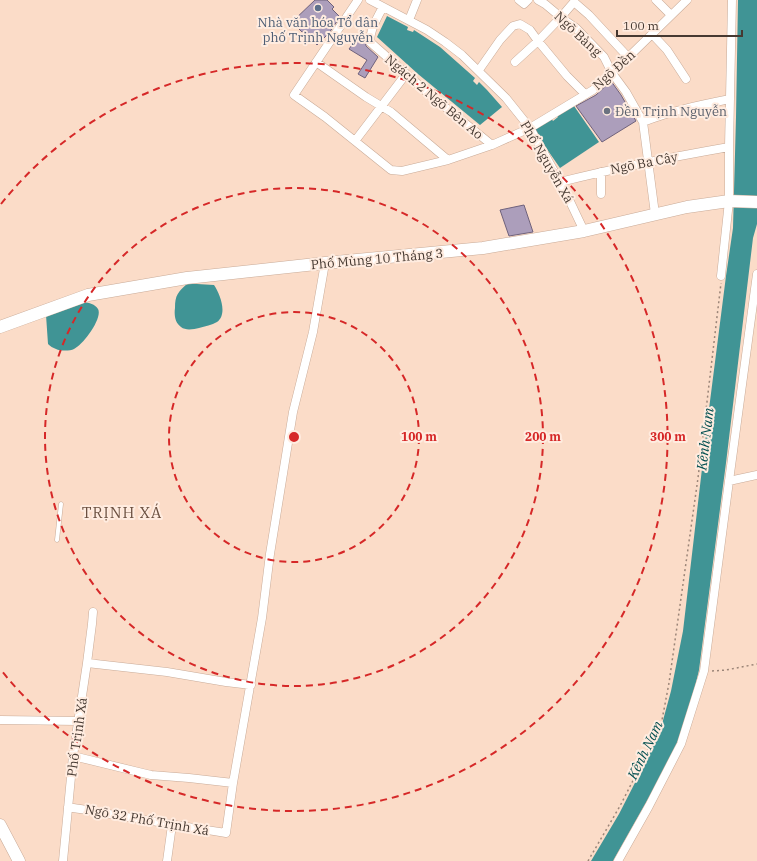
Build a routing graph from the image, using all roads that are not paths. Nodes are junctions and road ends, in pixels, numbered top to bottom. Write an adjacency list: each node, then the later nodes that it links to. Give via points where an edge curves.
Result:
1 (358, 0): 17 (street)
2 (370, 0): 10 (street, Phố Nguyễn Xá)
3 (417, 0): 13 (street)
4 (519, 0): 5 (street, via 524,4)
5 (528, 0)
6 (538, 0): 12 (street, Ngõ Bàng)
7 (656, 0): 11 (street)
8 (687, 0): 11 (street, Ngõ Đền)
9 (732, 0): 24 (street)
10 (383, 7): 13 (street, Phố Nguyễn Xá); 21 (street, Ngách 2 Ngõ Bên Ao, via 374,24 370,42)
11 (671, 15): 14 (street, Ngõ Đền)
12 (561, 17): 15 (street); 16 (street, via 574,2); 20 (street, Ngõ Bàng, via 576,28 604,57)
13 (409, 20): 19 (street, Phố Nguyễn Xá, via 445,42)
14 (652, 34): 16 (street, Ngõ Đền); 22 (street, via 667,50)
15 (538, 41): 18 (street); 19 (street, via 530,30 520,24 513,26 495,46); 23 (street)
16 (628, 57): 20 (street, Ngõ Đền)
17 (316, 62): 25 (street); 28 (street, via 294,95)
18 (515, 62)
19 (479, 70): 27 (street, Phố Nguyễn Xá)
20 (612, 73): 23 (street, Ngõ Đền); 26 (street, Ngõ Bàng)
21 (406, 74): 25 (street); 29 (street, Ngách 2 Ngõ Bên Ao)
22 (686, 79)
23 (585, 94): 27 (street, Ngõ Đền)
24 (730, 100): 26 (street, via 679,110); 30 (street)
25 (382, 106): 28 (street); 31 (street)
26 (643, 122): 32 (street)
27 (530, 128): 29 (street, Ngõ Đền); 34 (street, Phố Nguyễn Xá)
28 (355, 141): 31 (street, Ngõ Đền, via 391,170 402,171)
29 (492, 145): 31 (street, Ngõ Đền)
30 (729, 147): 32 (street, Ngõ Ba Cây); 36 (street)
31 (448, 160)
32 (648, 162): 33 (street, Ngõ Ba Cây); 38 (street)
33 (601, 172): 34 (street, Ngõ Ba Cây); 35 (street)
34 (560, 182): 39 (street, Phố Nguyễn Xá)
35 (601, 194)
36 (728, 202): 37 (main road, Phố Mùng 10 Tháng 3); 38 (main road, Phố Mùng 10 Tháng 3); 42 (street)
37 (757, 202)
38 (655, 214): 39 (main road, Phố Mùng 10 Tháng 3)
39 (584, 231): 40 (main road, Phố Mùng 10 Tháng 3, via 483,248)
40 (325, 263): 43 (main road, Phố Mùng 10 Tháng 3, via 187,278 88,295); 50 (street, via 313,332 293,412)
41 (757, 274): 45 (street)
42 (721, 276)
43 (0, 327)
44 (757, 475): 45 (street)
45 (728, 481): 61 (street, via 704,671 681,744)
46 (61, 504): 47 (lane)
47 (57, 540)
48 (93, 612): 49 (street, Phố Trịnh Xá)
49 (87, 663): 50 (street); 52 (street, Phố Trịnh Xá)
50 (251, 685): 54 (street)
51 (0, 720): 52 (street)
52 (78, 721): 53 (street, Phố Trịnh Xá)
53 (73, 756): 54 (street, via 151,775); 55 (street, Phố Trịnh Xá)
54 (233, 783): 57 (street, Ngõ 32 Phố Trịnh Xá, via 226,833)
55 (68, 807): 57 (street, Ngõ 32 Phố Trịnh Xá); 59 (street, Phố Trịnh Xá)
56 (0, 825): 58 (main road)
57 (172, 825): 60 (street)
58 (19, 861)
59 (62, 861)
60 (167, 861)
61 (618, 861)

